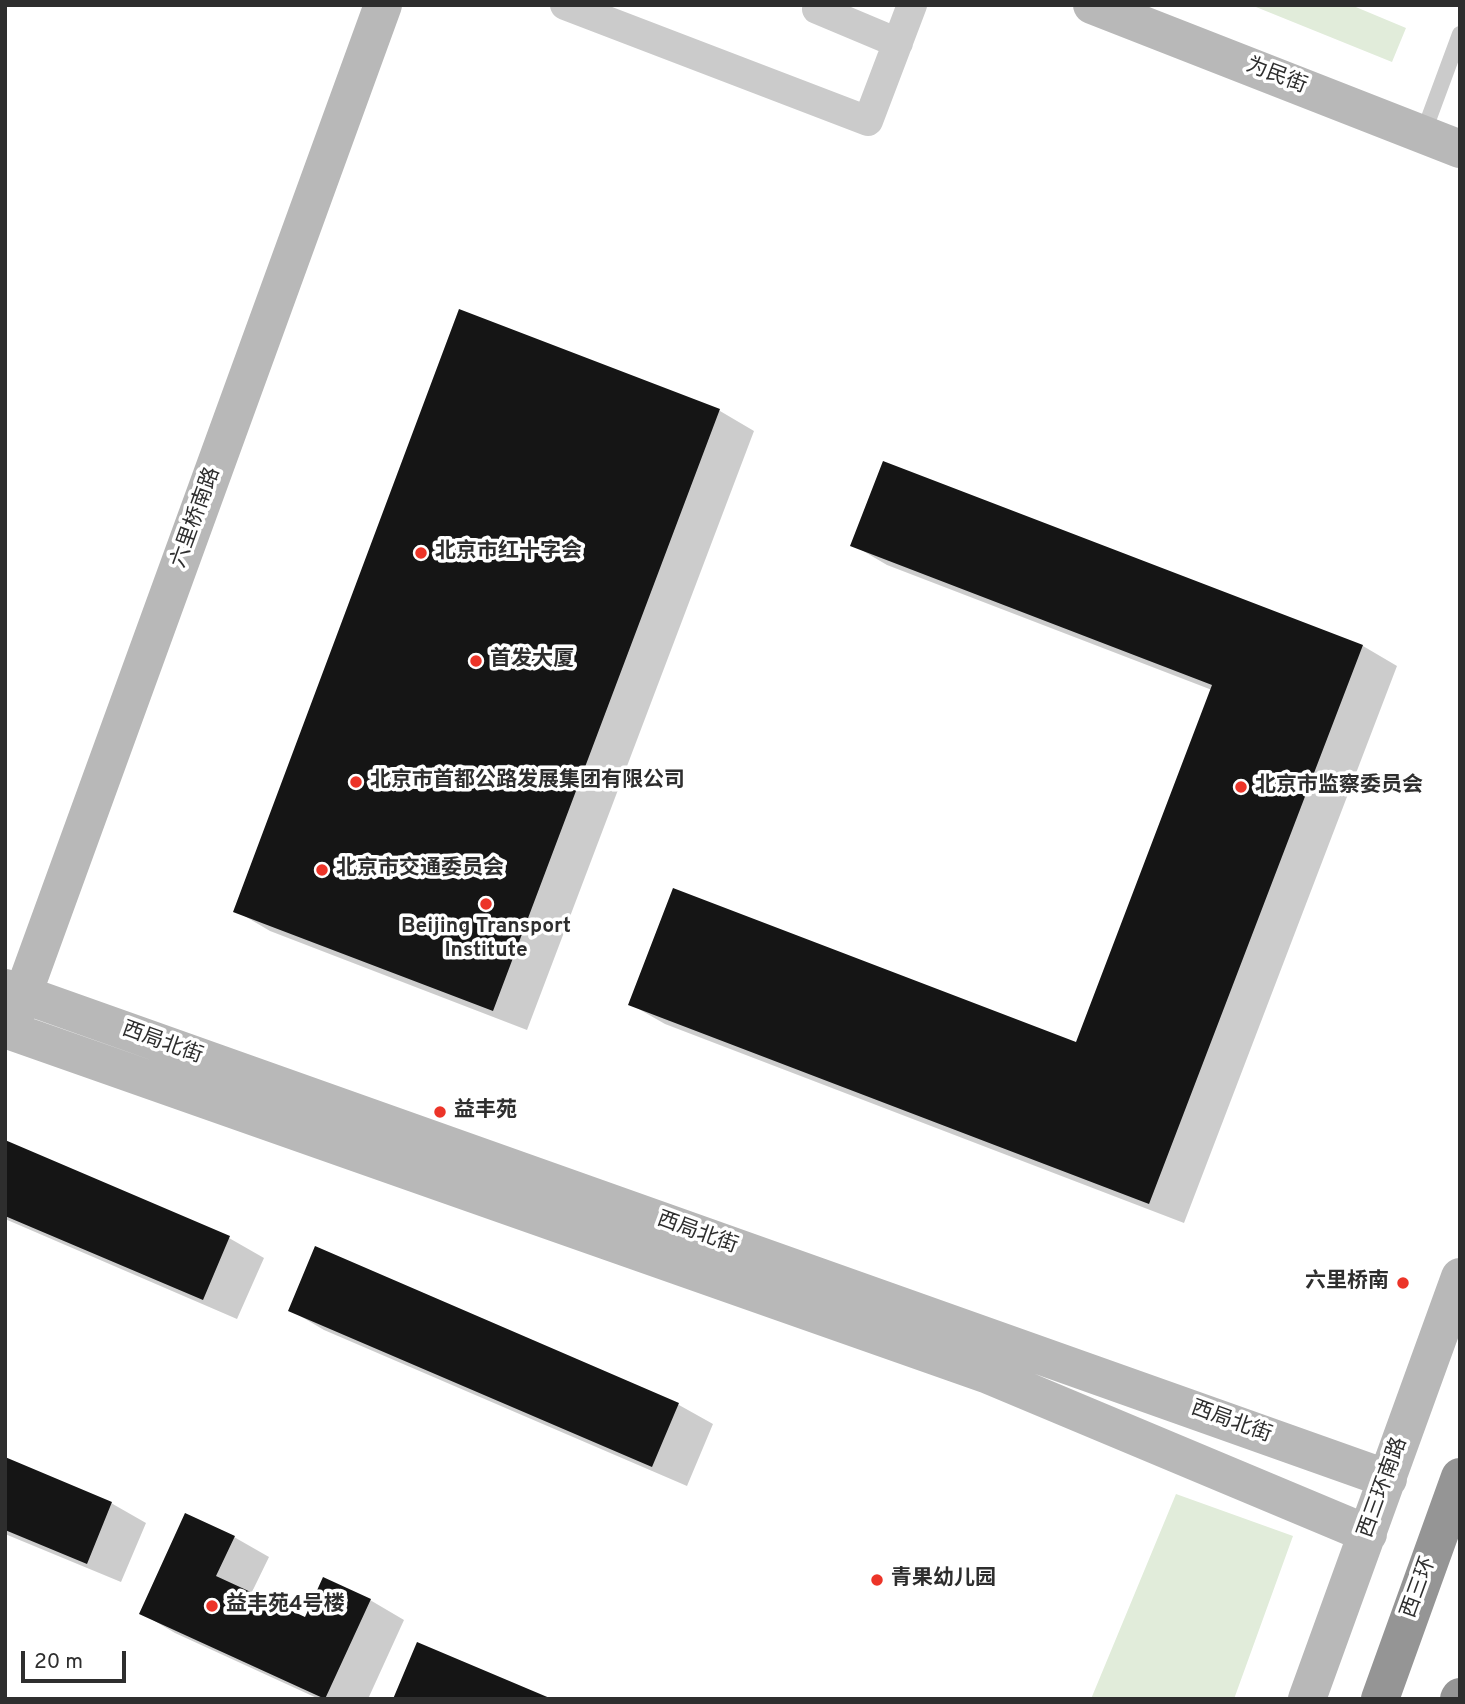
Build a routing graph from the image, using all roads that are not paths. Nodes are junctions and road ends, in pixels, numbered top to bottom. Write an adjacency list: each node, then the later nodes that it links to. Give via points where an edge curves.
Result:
1 (383, 5): 10 (street, 六里桥南路)
2 (565, 5): 7 (street, via 868,121)
3 (912, 5): 7 (street)
4 (1092, 5): 8 (street, 为民街)
5 (814, 6): 7 (street)
6 (1460, 34): 8 (lane)
7 (898, 43)
8 (1423, 134): 9 (street, 为民街)
9 (1460, 149)
10 (14, 991): 11 (street, 六里桥南路); 14 (street, 西局北街)
11 (7, 1030): 15 (street, 西局北街, via 986,1374)
12 (1460, 1277): 14 (street, 西三环南路)
13 (1460, 1477): 17 (highway, 西三环)
14 (1388, 1479): 15 (street, 西三环南路)
15 (1368, 1534): 16 (street, 西三环南路)
16 (1307, 1699)
17 (1380, 1699)

